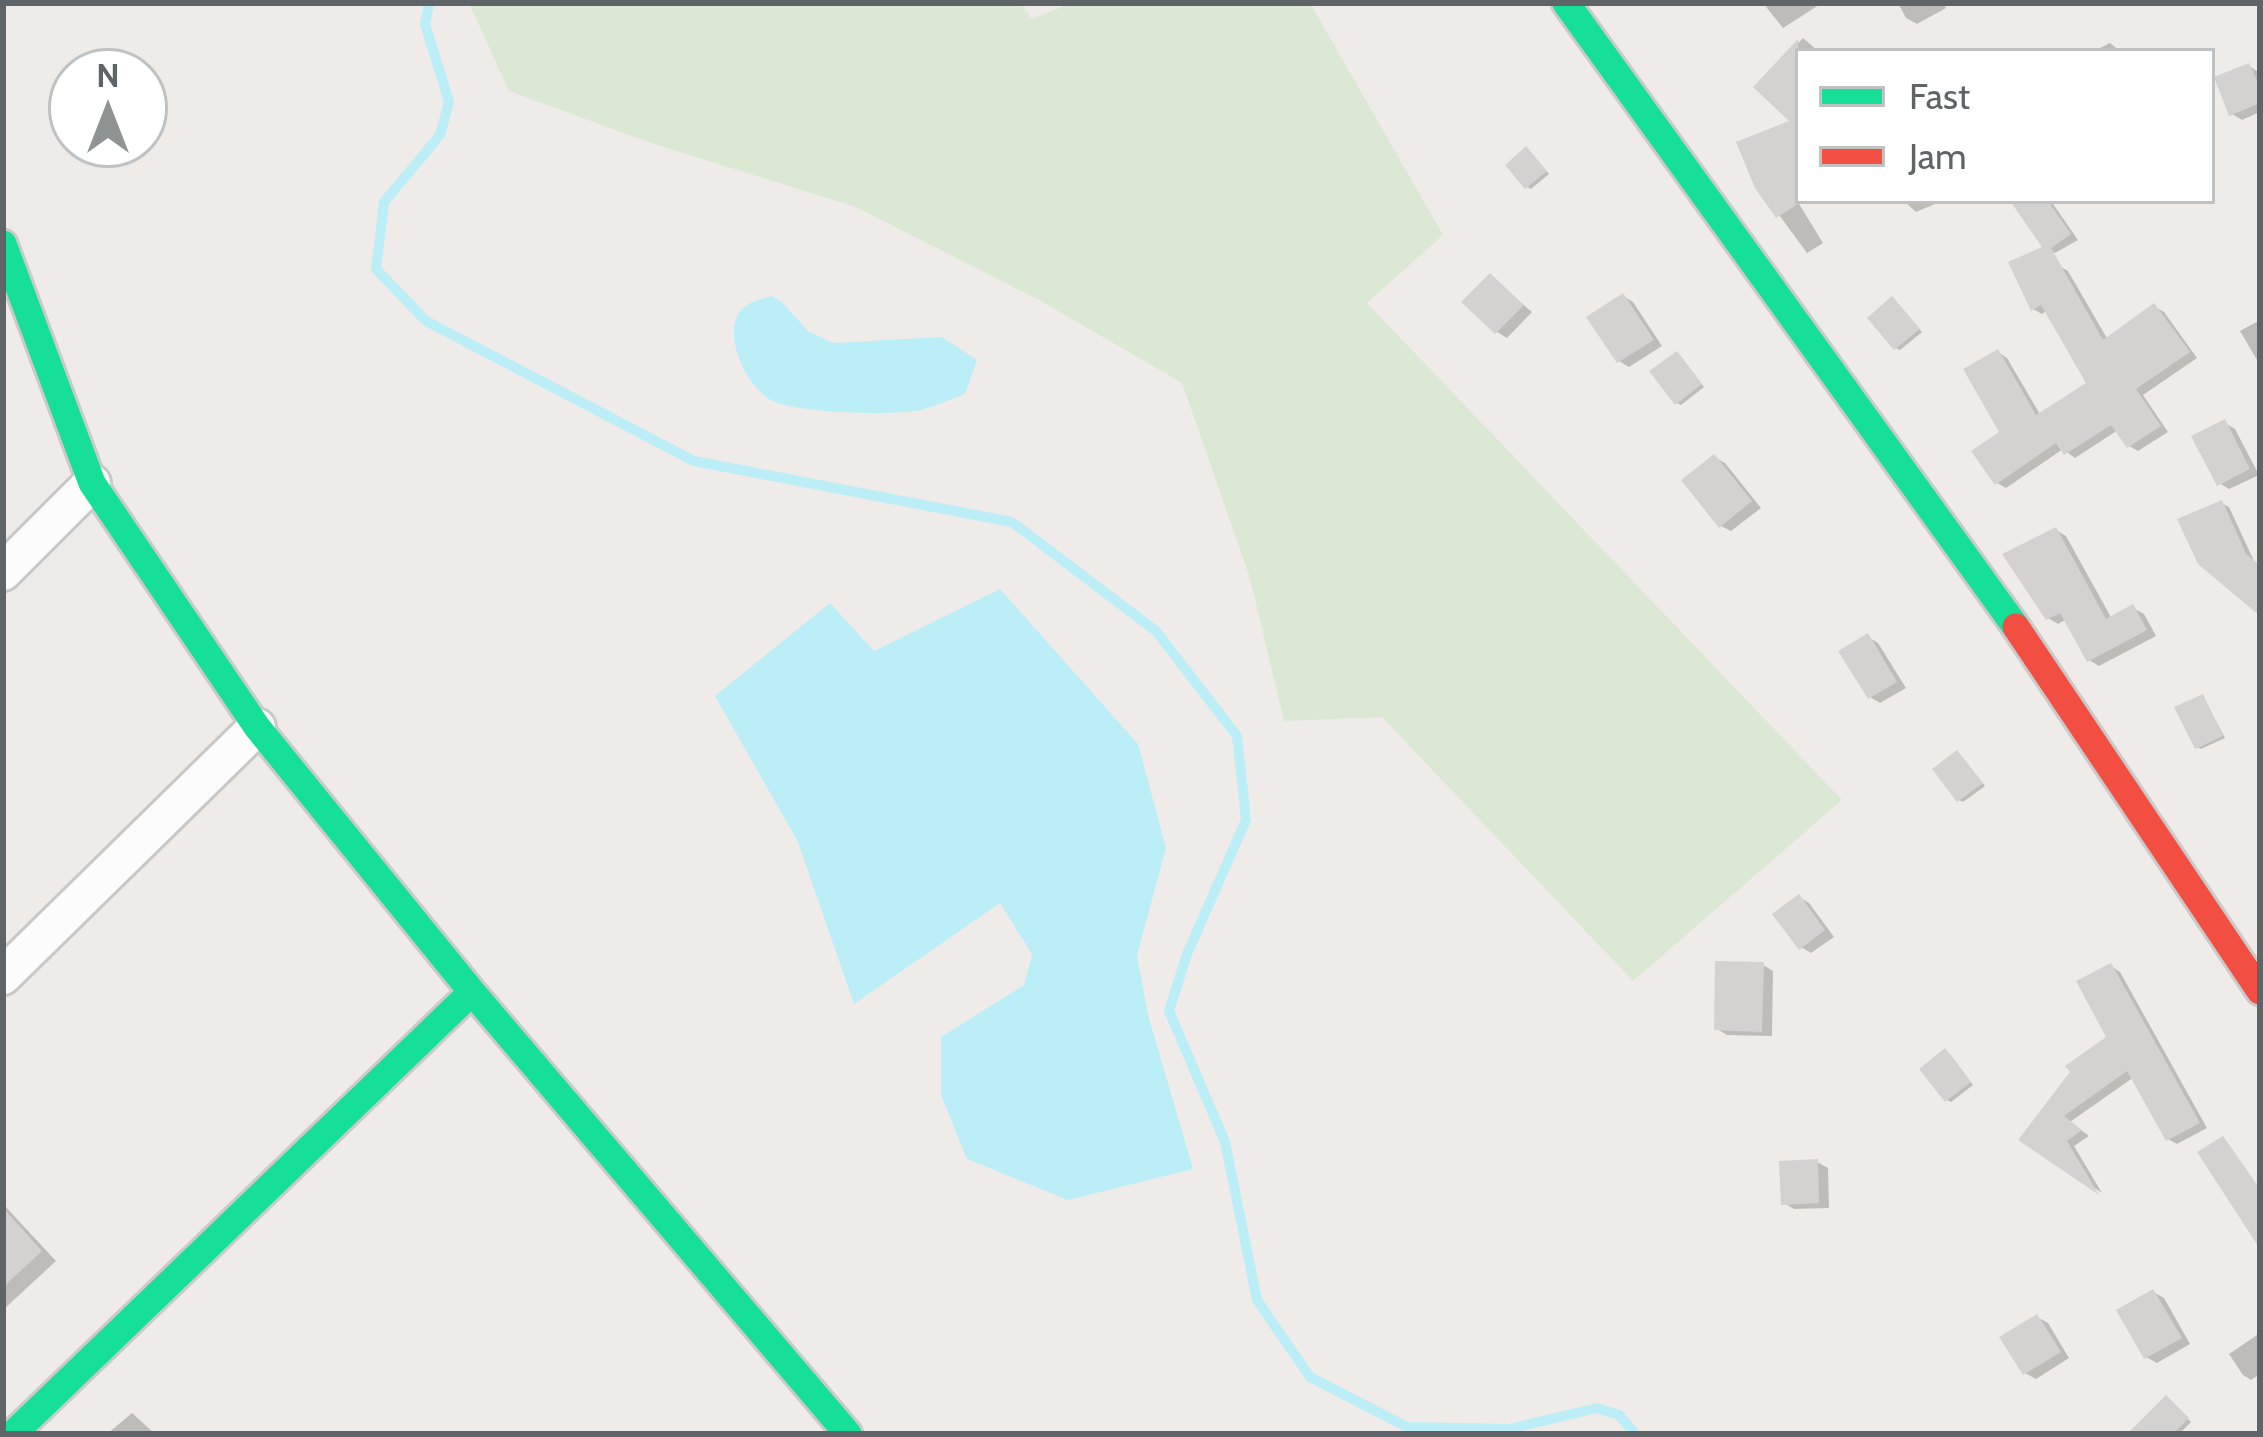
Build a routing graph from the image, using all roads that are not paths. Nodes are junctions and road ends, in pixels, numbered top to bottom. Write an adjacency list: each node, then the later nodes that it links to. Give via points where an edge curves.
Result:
1 (1566, 3): 7 (street, via 1968,556)
2 (3, 244): 3 (street)
3 (92, 483): 4 (street); 5 (street)
4 (3, 572)
5 (257, 727): 6 (street); 8 (street)
6 (3, 976)
7 (2260, 991)
8 (472, 992): 9 (street); 10 (street)
9 (14, 1434)
10 (848, 1434)

